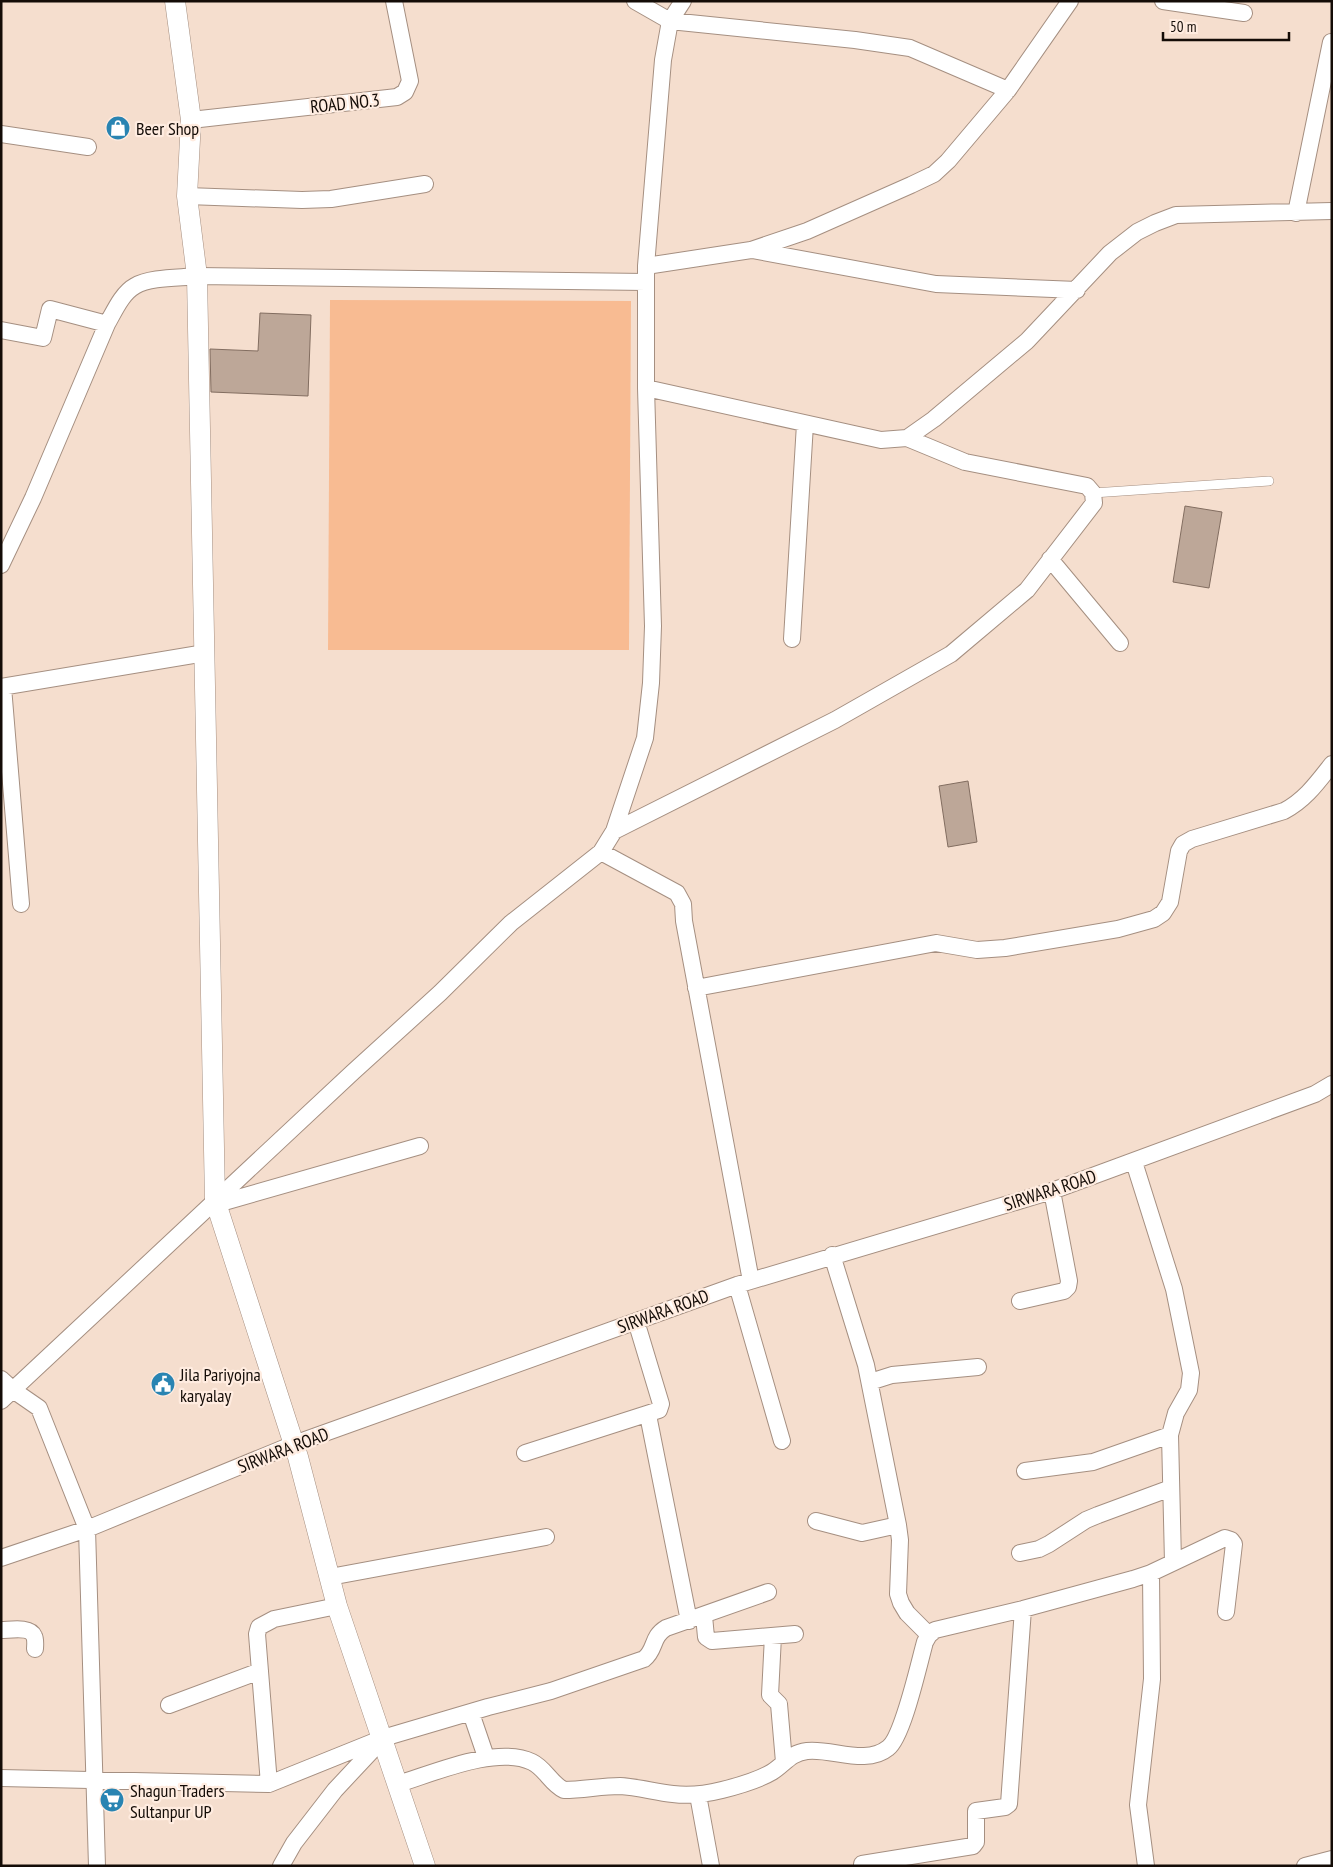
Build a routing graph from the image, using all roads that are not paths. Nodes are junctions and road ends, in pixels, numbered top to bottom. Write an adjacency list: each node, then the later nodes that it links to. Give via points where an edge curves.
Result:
1 (175, 1): 11 (street)
2 (394, 1): 11 (street, ROAD NO.3, via 410,81 405,92 397,97)
3 (635, 1): 8 (street)
4 (683, 1): 8 (street)
5 (1070, 1): 10 (street)
6 (1163, 1): 7 (street)
7 (1244, 13)
8 (670, 21): 10 (street, via 910,48); 19 (street, via 663,60)
9 (1331, 42): 17 (street)
10 (1008, 90): 18 (street, via 934,174 807,231)
11 (191, 120): 15 (street)
12 (1, 134): 13 (street)
13 (88, 147)
14 (424, 184): 15 (street, via 331,199)
15 (187, 196): 20 (street)
16 (1332, 211): 17 (street)
17 (1296, 213): 22 (street, via 1176,215 1155,222 1110,253)
18 (752, 250): 19 (street); 22 (street, via 936,284)
19 (646, 266): 21 (street)
20 (197, 276): 21 (street); 23 (street, via 149,281 134,286); 34 (street)
21 (646, 282): 25 (street)
22 (1077, 290): 27 (street, via 1027,342)
23 (107, 324): 24 (street, via 50,309 43,338); 31 (street)
24 (1, 330)
25 (646, 388): 26 (street); 37 (street, via 653,626 651,683 645,738)
26 (805, 424): 27 (street, via 881,440); 32 (street)
27 (907, 438): 29 (street, via 965,462 1087,486)
28 (1269, 481): 29 (lane)
29 (1093, 493): 30 (street, via 1094,503)
30 (1050, 559): 33 (street); 37 (street, via 1027,590 950,654 835,720)
31 (1, 565)
32 (792, 639)
33 (1120, 643)
34 (205, 653): 35 (street); 45 (street)
35 (2, 687): 39 (street)
36 (1332, 764): 40 (street, via 1298,804 1183,844 1177,858 1170,902 1154,919 1118,930 1005,948 977,950 936,943)
37 (614, 832): 38 (street)
38 (601, 852): 40 (street, via 677,893 683,904); 45 (street, via 511,922 440,993)
39 (21, 904)
40 (696, 988): 47 (street)
41 (1332, 1084): 43 (street, SIRWARA ROAD, via 1315,1094)
42 (420, 1146): 45 (street)
43 (1134, 1162): 44 (street, SIRWARA ROAD); 54 (street, via 1174,1290 1191,1373 1189,1390 1176,1413)
44 (1052, 1191): 46 (street, SIRWARA ROAD); 48 (street, via 1068,1287 1064,1291)
45 (216, 1202): 52 (street); 56 (street)
46 (832, 1256): 47 (street, SIRWARA ROAD); 51 (street)
47 (744, 1283): 49 (street, SIRWARA ROAD); 55 (street)
48 (1020, 1301)
49 (636, 1321): 53 (street, via 661,1404 659,1410); 56 (street, SIRWARA ROAD)
50 (978, 1367): 51 (street, via 892,1375)
51 (870, 1382): 61 (street)
52 (5, 1390): 62 (street, via 38,1408)
53 (648, 1415): 57 (street); 73 (street)
54 (1170, 1435): 58 (street, via 1093,1462); 59 (street)
55 (782, 1441)
56 (294, 1444): 62 (street, SIRWARA ROAD); 68 (street)
57 (525, 1452)
58 (1024, 1471)
59 (1171, 1488): 64 (street, via 1086,1520 1039,1549); 66 (street)
60 (816, 1521): 61 (street, via 862,1534)
61 (898, 1525): 76 (street, via 898,1594 907,1612)
62 (86, 1528): 65 (street, SIRWARA ROAD); 86 (street)
63 (546, 1537): 68 (street)
64 (1020, 1553)
65 (1, 1558)
66 (1173, 1562): 67 (street); 72 (street, via 1225,1538 1231,1540 1234,1544)
67 (1151, 1573): 71 (street); 96 (street, via 1152,1679 1138,1805)
68 (330, 1576): 70 (street)
69 (768, 1592): 73 (street)
70 (337, 1606): 79 (street, via 274,1619 259,1627); 82 (street)
71 (1023, 1609): 76 (street, via 935,1630); 91 (street, via 1009,1804 976,1811 976,1842 973,1846)
72 (1226, 1612)
73 (696, 1619): 77 (street, via 712,1641); 81 (street, via 659,1632 650,1654 644,1659 551,1691)
74 (1, 1630): 78 (street, via 31,1632 35,1637)
75 (795, 1634): 77 (street)
76 (928, 1635): 84 (street, via 900,1731 889,1748 870,1755 808,1751 793,1754)
77 (773, 1636): 84 (street, via 770,1696 779,1704)
78 (35, 1649)
79 (260, 1671): 80 (street); 87 (street)
80 (169, 1705)
81 (471, 1712): 82 (street); 83 (street)
82 (383, 1738): 87 (street); 88 (street); 93 (street, via 334,1790 288,1851)
83 (486, 1757): 88 (street); 89 (street, via 524,1759 534,1763 564,1790 620,1786)
84 (784, 1762): 89 (street, via 762,1777)
85 (1, 1778): 86 (street)
86 (94, 1781): 87 (street); 92 (street)
87 (269, 1784)
88 (398, 1784): 94 (street)
89 (698, 1795): 95 (street)
90 (1332, 1858): 97 (street)
91 (862, 1864)
92 (97, 1866)
93 (281, 1866)
94 (425, 1866)
95 (711, 1866)
96 (1146, 1866)
97 (1305, 1866)

